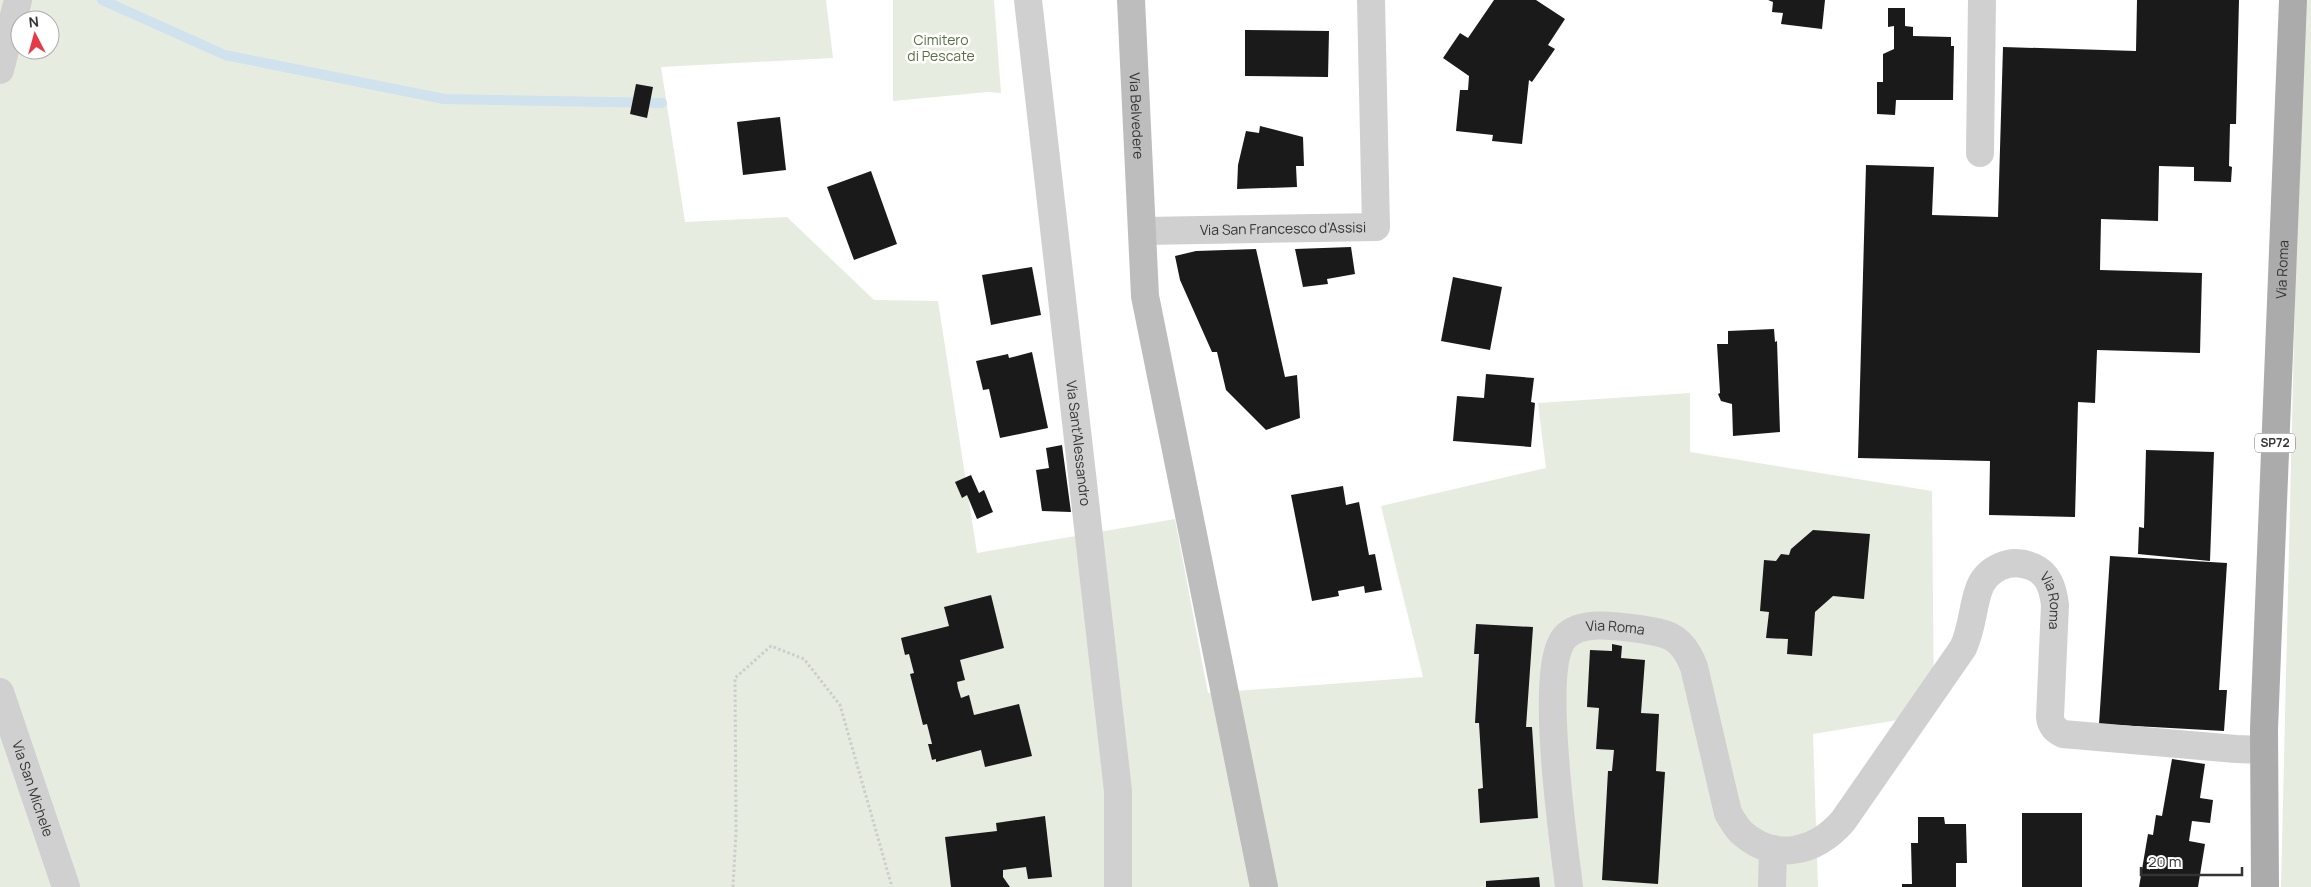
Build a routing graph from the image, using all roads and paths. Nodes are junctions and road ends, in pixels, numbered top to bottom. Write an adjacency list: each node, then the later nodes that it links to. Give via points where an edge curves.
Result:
1 (18, 0): 7 (street)
2 (1028, 0): 16 (street, Via Sant'Alessandro, via 1118,791)
3 (1131, 0): 9 (main road, Via Belvedere)
4 (1371, 0): 9 (street, Via San Francesco d'Assisi, via 1376,227)
5 (1982, 0): 8 (street)
6 (2293, 0): 11 (main road, Via Roma / SP72)
7 (0, 70)
8 (1980, 153)
9 (1144, 231): 17 (main road, Via Belvedere, via 1145,296)
10 (0, 692): 13 (street, Via San Michele)
11 (2263, 750): 12 (street, Via Roma, via 2063,734 2058,731 2050,717 2054,591 2039,570 2027,564 2004,564 1984,579 1962,648 1843,820 1833,832 1813,845 1789,850); 20 (main road, Via Roma / SP72)
12 (1773, 849): 18 (street, Via Roma, via 1756,843 1740,831 1728,814 1694,667 1679,641 1652,631 1613,626 1583,627 1572,632 1560,644 1553,683 1553,721); 19 (street)
13 (66, 887)
14 (733, 887): 15 (path, via 735,678 772,646 804,659 840,705)
15 (892, 887)
16 (1118, 887)
17 (1264, 887)
18 (1569, 887)
19 (1772, 887)
20 (2265, 887)

